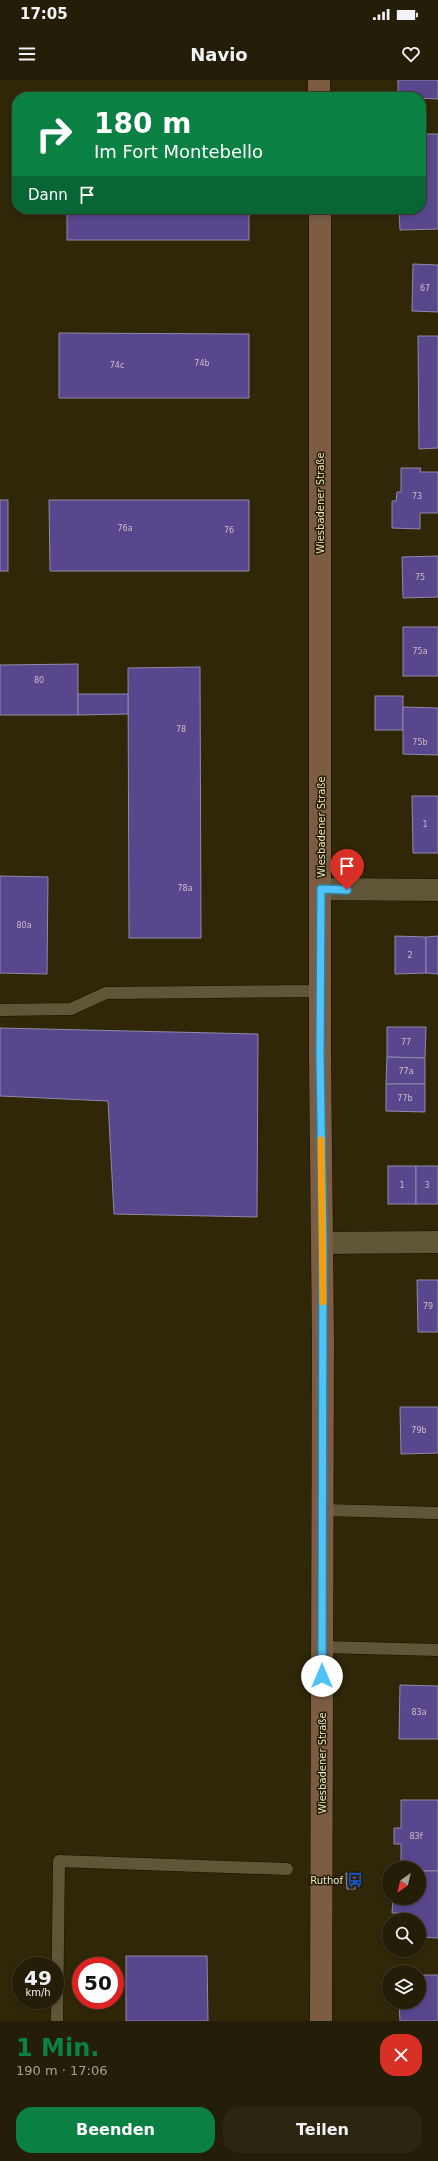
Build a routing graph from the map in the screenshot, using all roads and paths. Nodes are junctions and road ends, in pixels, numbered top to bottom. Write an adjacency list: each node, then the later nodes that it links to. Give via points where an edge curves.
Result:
1 (319, 80): 2 (main road)
2 (319, 92)
3 (320, 214): 4 (main road, Wiesbadener Straße)
4 (321, 889): 5 (street); 6 (main road, Wiesbadener Straße)
5 (438, 890)
6 (320, 991): 7 (lane, via 106,993 71,1009); 9 (main road, Wiesbadener Straße)
7 (0, 1010)
8 (438, 1242): 9 (street)
9 (323, 1243): 10 (main road, Wiesbadener Straße)
10 (323, 1510): 11 (lane); 12 (main road, Wiesbadener Straße)
11 (438, 1513)
12 (322, 1647): 13 (lane); 16 (main road, Wiesbadener Straße)
13 (438, 1650)
14 (287, 1869): 15 (lane, via 59,1861)
15 (57, 2021)
16 (321, 2021)

